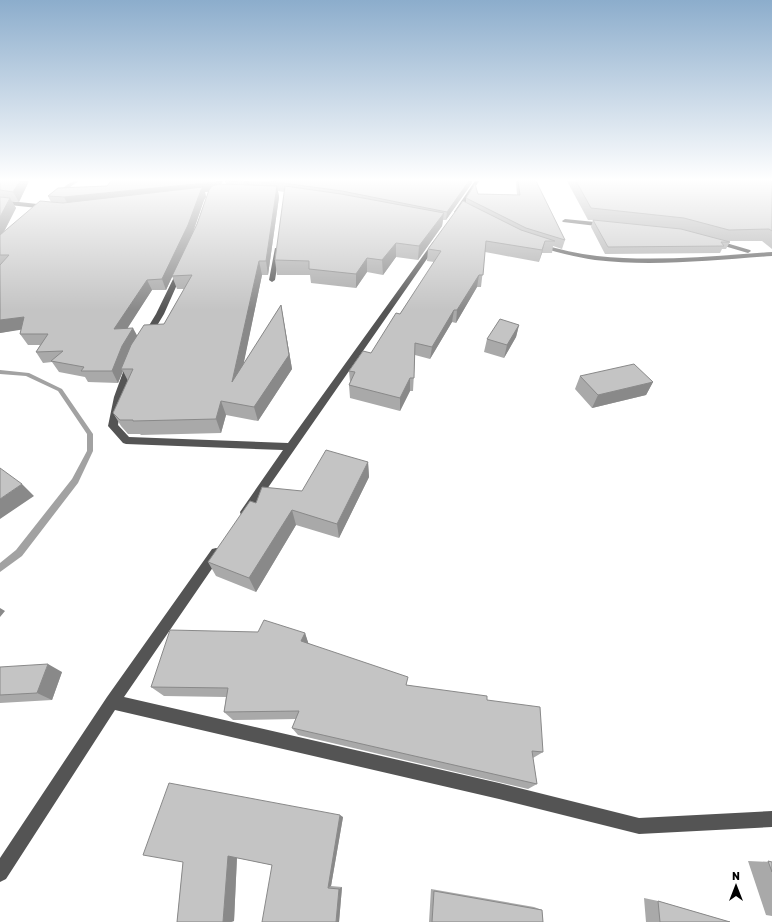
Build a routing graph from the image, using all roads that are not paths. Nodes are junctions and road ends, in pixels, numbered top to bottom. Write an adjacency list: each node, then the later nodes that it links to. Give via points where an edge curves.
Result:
1 (599, 224): 2 (street)
2 (610, 225)
3 (439, 237): 12 (street)
4 (708, 240): 7 (street, via 735,249)
5 (278, 242): 9 (street)
6 (535, 244): 7 (street, via 562,254 622,261)
7 (772, 254)
8 (183, 265): 10 (street, via 160,314)
9 (272, 280)
10 (140, 345)
11 (133, 358): 12 (street, via 118,397 113,426 126,440)
12 (290, 447): 13 (street)
13 (240, 519)
14 (222, 545): 15 (street)
15 (112, 702): 16 (street, via 499,791 639,826); 17 (street)
16 (772, 819)
17 (0, 873)

